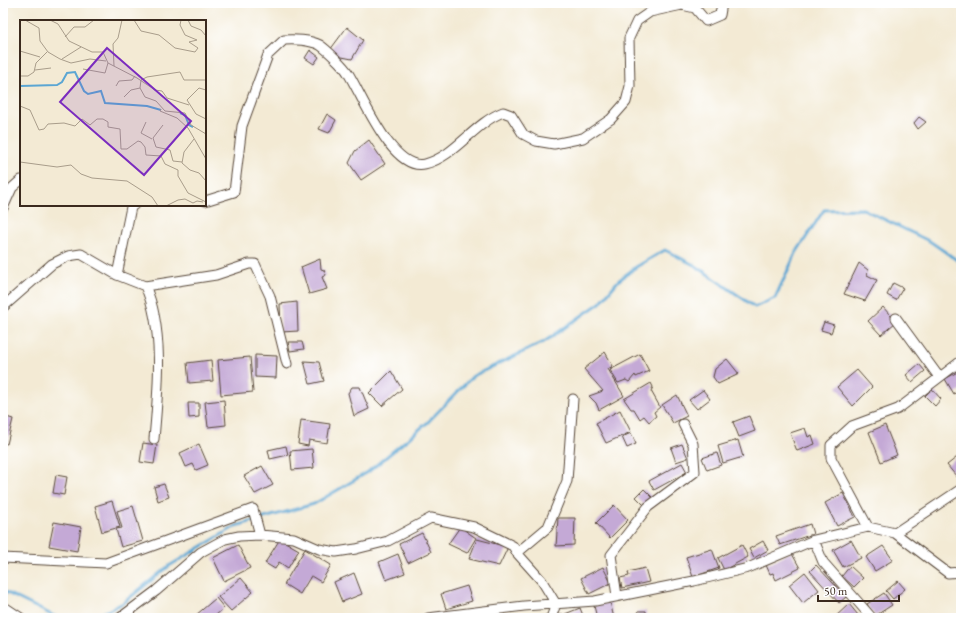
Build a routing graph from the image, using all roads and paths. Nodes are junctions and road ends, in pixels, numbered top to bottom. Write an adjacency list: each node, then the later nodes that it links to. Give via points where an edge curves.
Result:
1 (722, 3): 3 (street, via 720,16 706,21 695,8 682,4 650,12 637,21 629,38 630,86 626,102 611,119 583,138 554,144 536,141 523,134 511,115 503,112 491,116 442,158 423,164 404,159 390,145 347,71 320,45 296,39 284,40 268,55 242,126 234,192)
2 (20, 181): 5 (street, via 12,188)
3 (206, 201)
4 (132, 206): 6 (street)
5 (3, 208)
6 (117, 275): 7 (street); 8 (street, via 81,254 68,256 52,264)
7 (145, 286): 11 (street, via 216,275 255,264 270,296); 15 (street, via 152,305 158,343)
8 (3, 307)
9 (896, 318): 12 (street)
10 (961, 361): 12 (street)
11 (287, 364)
12 (939, 377): 17 (street, via 898,409 852,426 831,445 831,458)
13 (573, 398): 21 (street, via 568,481 548,527)
14 (683, 424): 24 (street, via 693,444 695,472 648,507 611,555)
15 (154, 439)
16 (961, 489): 18 (street)
17 (868, 527): 18 (street); 20 (street)
18 (895, 534): 23 (street, via 948,572)
19 (260, 535): 21 (street, via 294,538 319,549 336,552 356,550 388,541 431,518 474,527 514,546); 22 (street, via 252,509 106,563); 28 (street, via 239,536 214,544)
20 (814, 540): 24 (street, via 748,568); 31 (street, via 823,562)
21 (517, 553): 25 (street, via 542,581)
22 (3, 558)
23 (961, 572)
24 (617, 596): 25 (street)
25 (556, 604): 29 (street); 30 (street)
26 (3, 606): 27 (street)
27 (21, 618)
28 (120, 618)
29 (428, 618)
30 (551, 618)
31 (872, 618)

